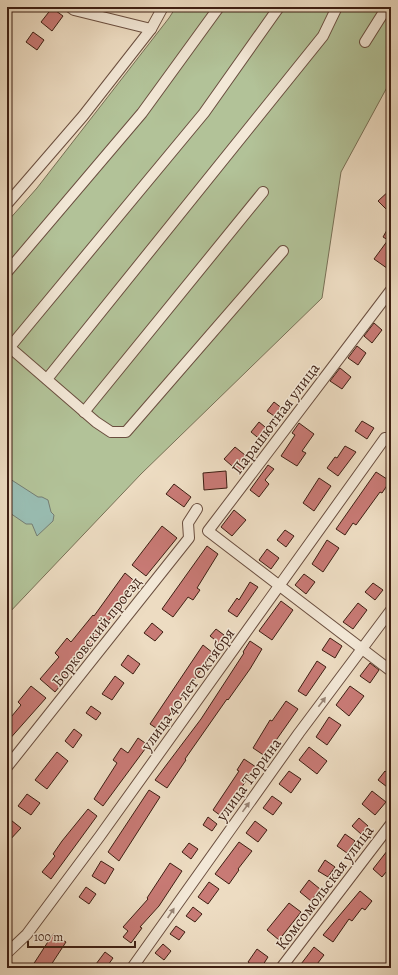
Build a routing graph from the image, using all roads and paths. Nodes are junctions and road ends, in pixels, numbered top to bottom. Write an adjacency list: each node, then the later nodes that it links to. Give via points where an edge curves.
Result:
1 (70, 7): 7 (street)
2 (163, 7): 7 (street)
3 (219, 7): 12 (street, via 142,113)
4 (279, 7): 14 (street, via 204,113)
5 (337, 7): 15 (street, via 323,36)
6 (388, 7): 8 (street)
7 (151, 29): 10 (street, via 83,116)
8 (365, 42)
9 (263, 192): 16 (street)
10 (7, 204)
11 (283, 251): 16 (street, via 126,432 111,432)
12 (7, 272)
13 (391, 290): 19 (street, Парашютная улица, via 208,531)
14 (8, 346): 15 (street)
15 (47, 379): 16 (street)
16 (84, 412)
17 (385, 438): 19 (street, улица 40 лет Октября)
18 (197, 509): 23 (street, Борковский проезд, via 188,523 188,538)
19 (279, 586): 21 (street); 25 (street, улица 40 лет Октября, via 100,836 27,934)
20 (391, 610): 21 (street, улица Тюрина)
21 (362, 649): 22 (street); 26 (street, улица Тюрина, one-way to 21, via 198,873)
22 (391, 671)
23 (7, 767)
24 (391, 824): 27 (street, Комсомольская улица)
25 (7, 953)
26 (132, 968)
27 (281, 968)

